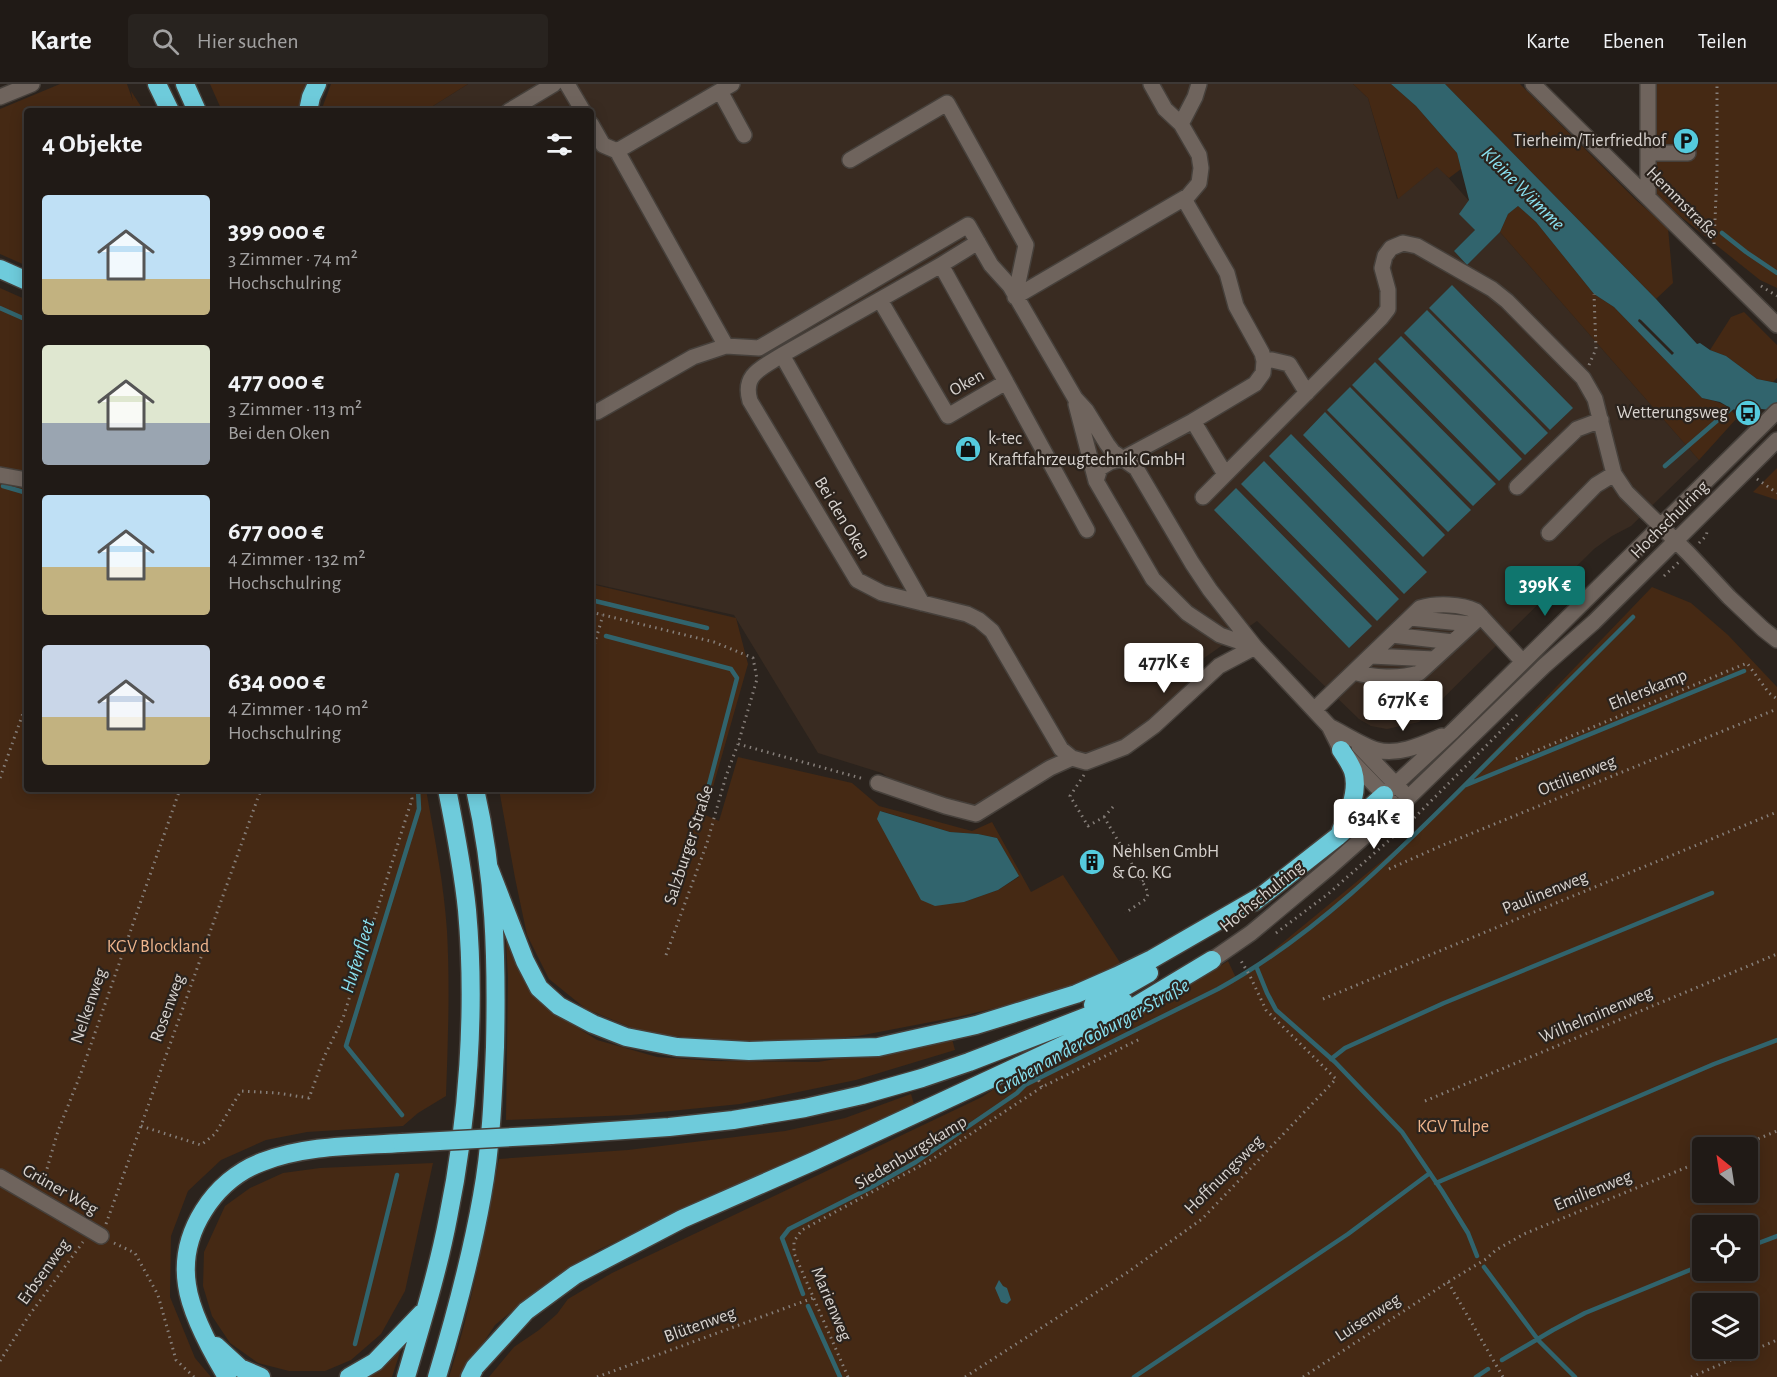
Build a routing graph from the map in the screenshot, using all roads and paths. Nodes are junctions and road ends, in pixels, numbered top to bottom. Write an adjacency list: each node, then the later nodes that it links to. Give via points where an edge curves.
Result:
1 (32, 84): 13 (street)
2 (157, 84): 14 (highway)
3 (185, 84): 15 (highway)
4 (317, 84): 16 (highway)
5 (554, 84): 17 (street)
6 (567, 84): 18 (street)
7 (1151, 84): 19 (street, via 1165,109)
8 (1199, 84): 19 (street)
9 (1533, 84): 26 (street, Hemmstraße)
10 (1648, 84): 23 (street)
11 (1717, 84): 29 (path, via 1714,247)
12 (726, 87): 21 (street); 22 (street)
13 (0, 97)
14 (169, 108)
15 (196, 108)
16 (309, 108)
17 (513, 108)
18 (581, 108)
19 (1181, 124): 27 (street, via 1199,155 1201,168 1199,183)
20 (594, 129): 22 (street, via 603,145)
21 (744, 135)
22 (617, 151): 37 (street)
23 (1648, 153): 24 (street); 26 (street)
24 (1688, 153)
25 (850, 160): 34 (street, via 947,103 1026,245)
26 (1648, 197): 29 (street, Hemmstraße)
27 (1184, 199): 34 (street); 39 (street, via 1227,273 1236,306)
28 (978, 242): 30 (street); 34 (street); 37 (street, via 968,225 759,348)
29 (1706, 255): 36 (street, Hemmstraße)
30 (941, 265): 35 (street); 41 (street, Oken)
31 (0, 269): 32 (highway)
32 (24, 280)
33 (1594, 294): 40 (path, via 1596,349)
34 (1015, 297): 43 (street)
35 (880, 300): 38 (street, Bei den Oken); 41 (street, Oken, via 948,416)
36 (1777, 325)
37 (726, 346): 44 (street, via 693,357)
38 (782, 356): 63 (street); 63 (street, Bei den Oken, via 750,380 750,401 856,580 882,593)
39 (1264, 361): 42 (street, via 1289,364); 47 (street, via 1263,373 1255,384)
40 (1583, 378): 42 (street, via 1507,301 1423,249 1403,243 1391,248 1382,268 1388,309); 46 (street, via 1595,399)
41 (1006, 382): 60 (street)
42 (1307, 393): 51 (street)
43 (1075, 398): 49 (street); 55 (street)
44 (594, 412)
45 (1776, 412): 59 (street, Hochschulring)
46 (1600, 420): 52 (street); 56 (street, via 1577,429)
47 (1193, 421): 49 (street); 51 (street)
48 (1777, 440): 50 (street, Hochschulring)
49 (1122, 459): 55 (street, via 1100,468); 71 (street, via 1136,468 1192,563)
50 (1746, 471): 57 (path); 62 (street, Hochschulring)
51 (1225, 474): 58 (street)
52 (1614, 474): 59 (street); 61 (street, via 1596,485)
53 (0, 475): 54 (street)
54 (24, 479)
55 (1096, 481): 71 (street, via 1152,579 1187,614 1220,635)
56 (1517, 487)
57 (1777, 492)
58 (1203, 497)
59 (1660, 526): 62 (street); 74 (street, Hochschulring)
60 (1087, 530)
61 (1549, 533)
62 (1676, 541): 68 (street); 92 (street, Hochschulring, via 1594,622)
63 (922, 603): 84 (street, Bei den Oken, via 966,614 992,631 1061,749)
64 (594, 613): 65 (path)
65 (603, 615): 70 (path); 82 (path, via 714,642 753,658 757,679)
66 (1476, 620): 67 (street, via 1476,611 1466,606 1427,606); 69 (street); 74 (street)
67 (1392, 635): 69 (street); 72 (street)
68 (1777, 640)
69 (1453, 642): 73 (street)
70 (594, 646)
71 (1255, 647): 79 (street); 84 (street, via 1219,666 1154,726 1125,747)
72 (1371, 656): 73 (street); 75 (street)
73 (1434, 659): 75 (street, via 1419,674 1408,676)
74 (1523, 662): 80 (street, Hochschulring)
75 (1354, 672): 79 (street)
76 (1777, 699): 83 (path, Ehlerskamp, via 1747,663)
77 (1777, 709): 100 (path, Ottilienweg)
78 (24, 710): 85 (path)
79 (1314, 710): 81 (street)
80 (1453, 731): 81 (street, via 1415,747 1396,750); 92 (street, Hochschulring)
81 (1346, 743): 92 (street); 96 (highway, via 1354,788 1350,812)
82 (738, 744): 86 (path); 106 (path, Salzburger Straße)
83 (1515, 759)
84 (1079, 760): 86 (street, via 1050,768 976,814); 95 (path, via 1087,770 1070,796 1088,826)
85 (0, 778)
86 (878, 783)
87 (179, 792): 120 (path, Nelkenweg, via 58,1131)
88 (260, 792): 115 (path, Rosenweg)
89 (411, 792): 115 (path, via 412,799 343,1018 309,1098 241,1091 215,1134 201,1145)
90 (448, 792): 125 (highway, via 467,910 468,1080 448,1220)
91 (476, 792): 99 (highway)
92 (1396, 796): 96 (highway); 107 (street, Hochschulring, via 1251,933)
93 (1113, 807): 95 (path)
94 (1777, 812): 109 (path, Paulinenweg)
95 (1104, 817): 98 (path)
96 (1338, 837): 103 (highway)
97 (1134, 843): 98 (path)
98 (1123, 849): 102 (path)
99 (489, 868): 103 (highway, via 539,988 559,1006 626,1038 677,1047 748,1051 878,1047 976,1025 1076,994 1117,976); 134 (highway, via 497,978 493,1118 466,1279)
100 (1389, 869)
101 (1151, 876): 102 (path)
102 (1142, 881): 104 (path, via 1148,894 1146,899)
103 (1263, 895): 110 (highway, via 1200,944)
104 (1125, 913)
105 (1777, 954): 114 (path, Wilhelminenweg)
106 (666, 955)
107 (1212, 960): 110 (highway, via 1112,1007); 135 (highway, via 1094,1031 682,1219 575,1275 526,1311)
108 (1244, 966): 138 (path, Hoffnungsweg, via 1266,1010 1336,1079 1202,1219 1128,1272)
109 (1323, 999)
110 (1052, 1029): 126 (highway, bridge, via 922,1078 805,1108 669,1127 334,1147 262,1162 241,1172 208,1203 188,1247 187,1286)
111 (1140, 1039): 113 (path, Siedenburgskamp)
112 (1036, 1074): 113 (path)
113 (1041, 1085): 122 (path, Siedenburgskamp, via 931,1160 802,1230)
114 (1425, 1101)
115 (141, 1126): 121 (path, Rosenweg)
116 (1777, 1131): 117 (path)
117 (1758, 1139)
118 (1692, 1165): 123 (path, Emilienweg, via 1524,1234)
119 (0, 1177): 120 (street, Grüner Weg)
120 (38, 1199): 121 (street, Grüner Weg)
121 (96, 1233): 128 (path, Erbsenweg, via 28,1317); 129 (path, via 135,1253 158,1295 176,1360)
122 (794, 1240): 124 (path, Marienweg, via 794,1253)
123 (1448, 1282): 139 (path, Luisenweg); 140 (path)
124 (813, 1298): 136 (path, Blütenweg); 137 (path, Marienweg)
125 (425, 1310): 132 (highway, via 375,1362); 133 (highway)
126 (207, 1338): 130 (highway); 131 (highway, via 240,1368)
127 (1777, 1340): 141 (path)
128 (0, 1361)
129 (194, 1377)
130 (227, 1377)
131 (261, 1377)
132 (349, 1377)
133 (406, 1377)
134 (437, 1377)
135 (470, 1377)
136 (597, 1377)
137 (848, 1377)
138 (965, 1377)
139 (1303, 1377)
140 (1503, 1377)
141 (1691, 1377)

